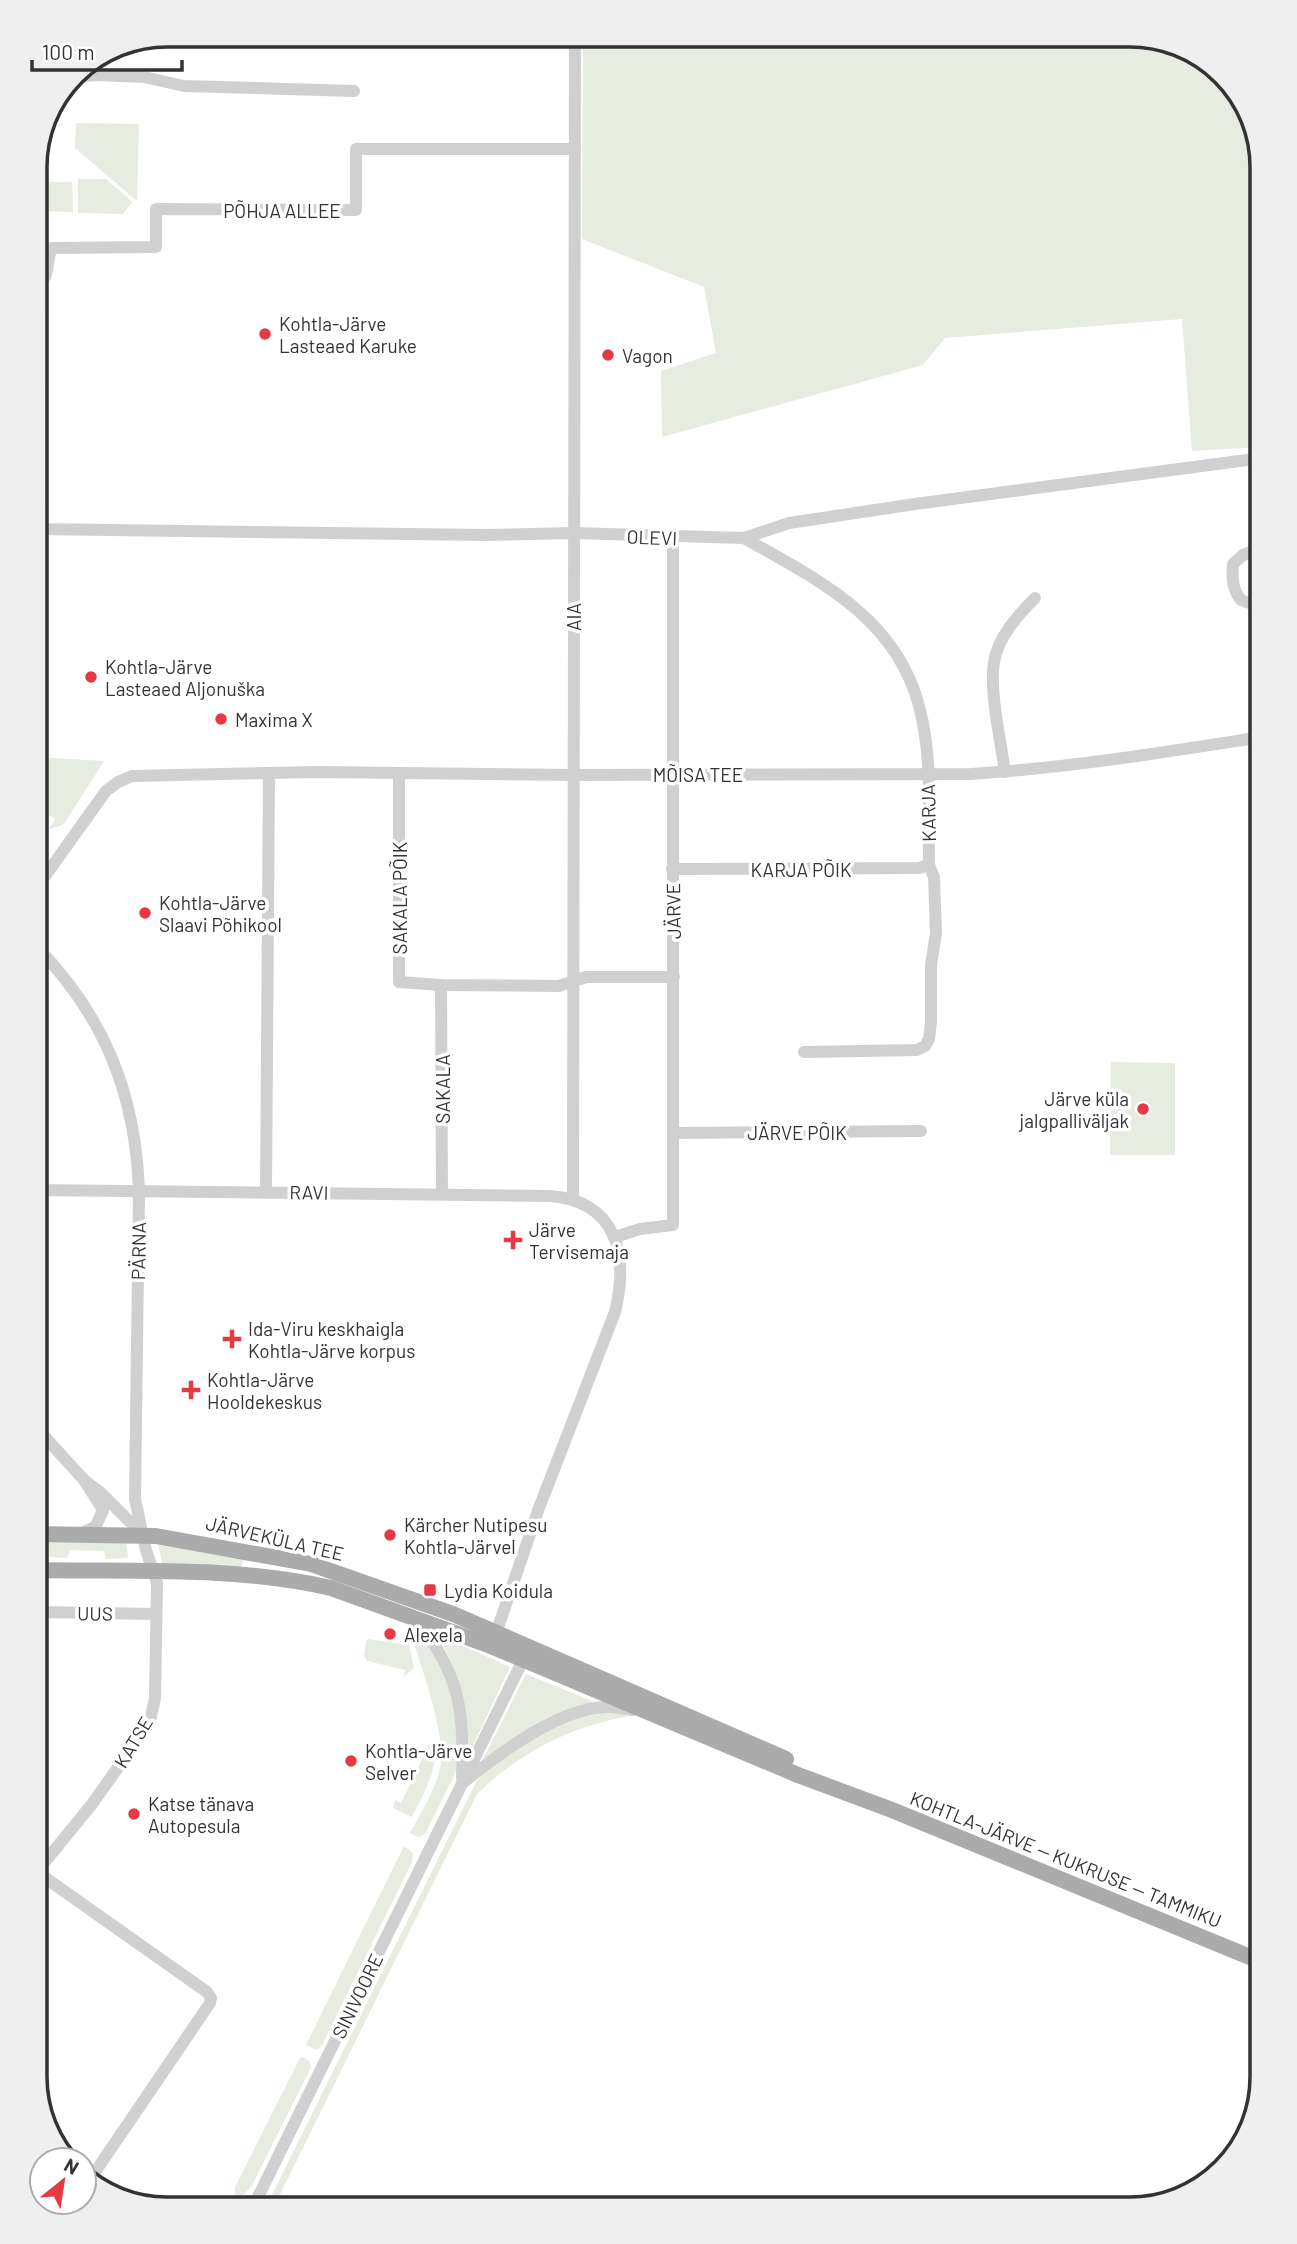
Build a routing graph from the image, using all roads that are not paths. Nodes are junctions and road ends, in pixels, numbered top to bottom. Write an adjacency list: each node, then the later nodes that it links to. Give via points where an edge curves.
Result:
1 (575, 47): 6 (street, AIA)
2 (96, 71): 3 (street)
3 (96, 75): 4 (street); 5 (street, via 144,77 184,86)
4 (90, 76)
5 (354, 90)
6 (575, 149): 7 (street, PÕHJA ALLEE, via 356,149 356,210 156,209 156,247 52,248); 10 (street, AIA)
7 (48, 260)
8 (1250, 460): 12 (street, OLEVI, via 789,523)
9 (48, 529): 10 (street, OLEVI)
10 (573, 533): 11 (street, OLEVI); 21 (street, AIA)
11 (673, 538): 12 (street, OLEVI); 20 (street, JÄRVE)
12 (744, 538): 22 (street, KARJA, via 833,590 889,642 919,705)
13 (1250, 552): 15 (street, via 1233,564 1232,574 1241,600)
14 (1035, 598): 17 (street, via 1016,616 993,663)
15 (1250, 603)
16 (1250, 739): 17 (street, MÕISA TEE)
17 (1005, 772): 22 (street, MÕISA TEE)
18 (269, 773): 19 (street, MÕISA TEE); 25 (street, MÕISA TEE, via 132,776 118,782 106,791); 34 (street)
19 (398, 773): 21 (street, MÕISA TEE); 29 (street, SAKALA PÕIK, via 400,982)
20 (671, 774): 21 (street, MÕISA TEE); 22 (street, MÕISA TEE); 24 (street, JÄRVE)
21 (573, 775): 28 (street, AIA)
22 (928, 775): 23 (street, KARJA)
23 (929, 865): 24 (street, KARJA PÕIK); 30 (street, KARJA, via 934,877 936,933 931,1021 925,1046 900,1052)
24 (672, 869): 27 (street, JÄRVE)
25 (48, 872)
26 (48, 958): 35 (street, PÄRNA, via 89,1009 110,1055 132,1120)
27 (674, 977): 28 (street, via 596,976); 32 (street, JÄRVE)
28 (574, 981): 29 (street, via 559,986); 37 (street, AIA)
29 (441, 985): 36 (street, SAKALA)
30 (804, 1052)
31 (920, 1131): 32 (street, JÄRVE PÕIK)
32 (674, 1133): 38 (street, JÄRVE, via 673,1225)
33 (47, 1190): 35 (street, RAVI)
34 (266, 1191): 35 (street, RAVI); 36 (street, RAVI)
35 (139, 1192): 43 (street, PÄRNA, via 135,1499)
36 (442, 1194): 37 (street, RAVI)
37 (578, 1200): 38 (street, via 599,1216)
38 (615, 1237): 49 (street, via 620,1262 615,1312)
39 (47, 1440): 40 (street)
40 (84, 1480): 41 (street, via 101,1505 102,1515 91,1530); 43 (street)
41 (68, 1534): 42 (main road, JÄRVEKÜLA TEE); 43 (main road, JÄRVEKÜLA TEE)
42 (47, 1535)
43 (143, 1535): 45 (street, PÄRNA); 49 (main road, JÄRVEKÜLA TEE, via 311,1564 453,1614)
44 (47, 1569): 45 (main road, JÄRVEKÜLA TEE)
45 (156, 1577): 47 (street, KATSE); 48 (main road, JÄRVEKÜLA TEE, via 249,1575 308,1583)
46 (47, 1612): 47 (street, UUS)
47 (156, 1614): 56 (street, KATSE, via 155,1698 150,1721)
48 (415, 1619): 49 (main road, JÄRVEKÜLA TEE); 54 (street, SINIVOORE, via 442,1655 459,1698)
49 (494, 1639): 50 (main road, JÄRVEKÜLA TEE)
50 (526, 1654): 51 (main road, JÄRVEKÜLA TEE); 52 (main road, JÄRVEKÜLA TEE); 54 (street, SINIVOORE)
51 (569, 1664): 55 (main road, KOHTLA-JÄRVE — KUKRUSE — TAMMIKU)
52 (545, 1669): 53 (main road, KOHTLA-JÄRVE — KUKRUSE — TAMMIKU)
53 (642, 1711): 54 (street, SINIVOORE, via 607,1706 576,1714 523,1739); 55 (main road, KOHTLA-JÄRVE — KUKRUSE — TAMMIKU)
54 (462, 1784): 60 (street, SINIVOORE)
55 (892, 1810): 58 (main road, KOHTLA-JÄRVE — KUKRUSE — TAMMIKU)
56 (47, 1859)
57 (47, 1881): 59 (street, via 211,1998)
58 (1250, 1957)
59 (98, 2168)
60 (258, 2196)

